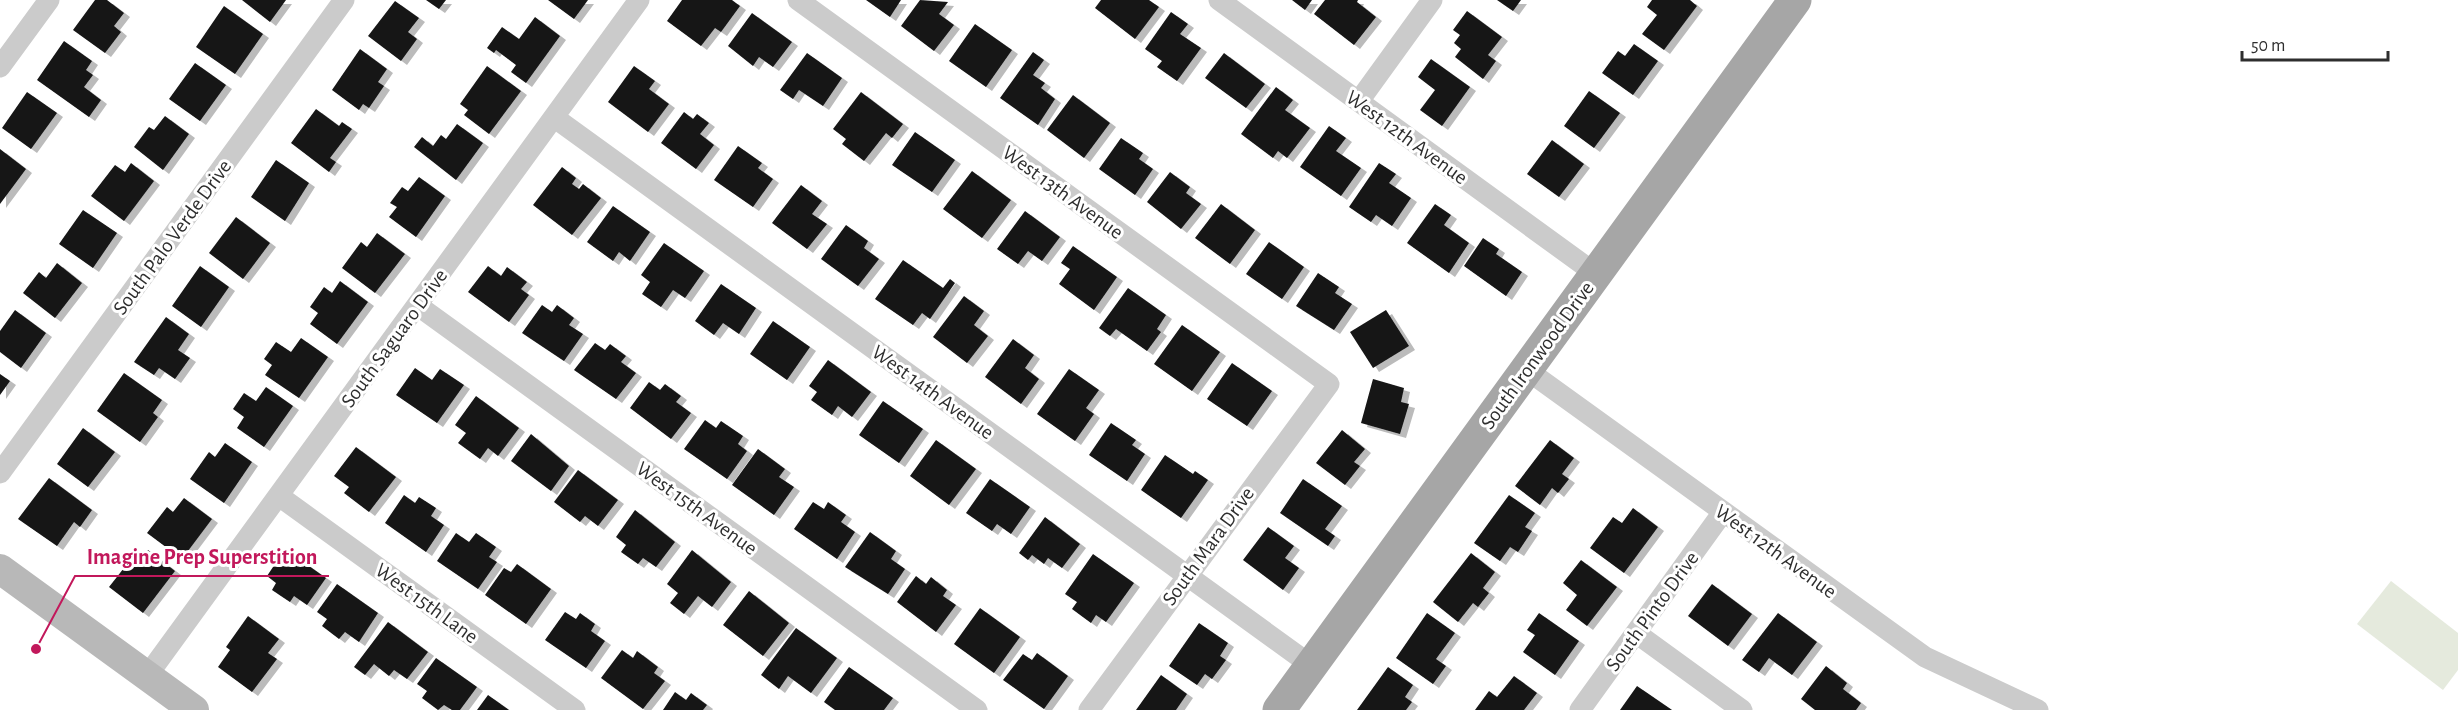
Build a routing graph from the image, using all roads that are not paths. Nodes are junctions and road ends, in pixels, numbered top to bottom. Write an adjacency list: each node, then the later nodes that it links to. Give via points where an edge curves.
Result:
1 (49, 0): 8 (street)
2 (344, 0): 15 (street, South Palo Verde Drive)
3 (639, 0): 10 (street, South Saguaro Drive)
4 (798, 0): 14 (street, West 13th Avenue)
5 (1219, 0): 9 (street, West 12th Avenue)
6 (1432, 0): 9 (street)
7 (1795, 0): 11 (main road, South Ironwood Drive)
8 (0, 67)
9 (1359, 101): 11 (street, West 12th Avenue)
10 (555, 118): 12 (street, South Saguaro Drive); 19 (street, West 14th Avenue)
11 (1596, 274): 13 (main road, South Ironwood Drive)
12 (417, 305): 16 (street, South Saguaro Drive); 25 (street, West 15th Avenue)
13 (1527, 370): 17 (street, West 12th Avenue); 21 (main road, South Ironwood Drive)
14 (1329, 384): 19 (street, South Mara Drive)
15 (0, 473)
16 (279, 496): 22 (street, South Saguaro Drive); 24 (street, West 15th Lane)
17 (1722, 513): 20 (street, South Pinto Drive); 30 (street, West 12th Avenue, via 1925,657)
18 (0, 569): 22 (street)
19 (1187, 575): 21 (street, West 14th Avenue); 26 (street, South Mara Drive)
20 (1636, 633): 28 (street, South Pinto Drive); 29 (street)
21 (1312, 666): 27 (main road, South Ironwood Drive)
22 (147, 676): 23 (street)
23 (194, 710)
24 (575, 710)
25 (977, 710)
26 (1089, 710)
27 (1279, 710)
28 (1580, 710)
29 (1742, 710)
30 (2038, 710)

